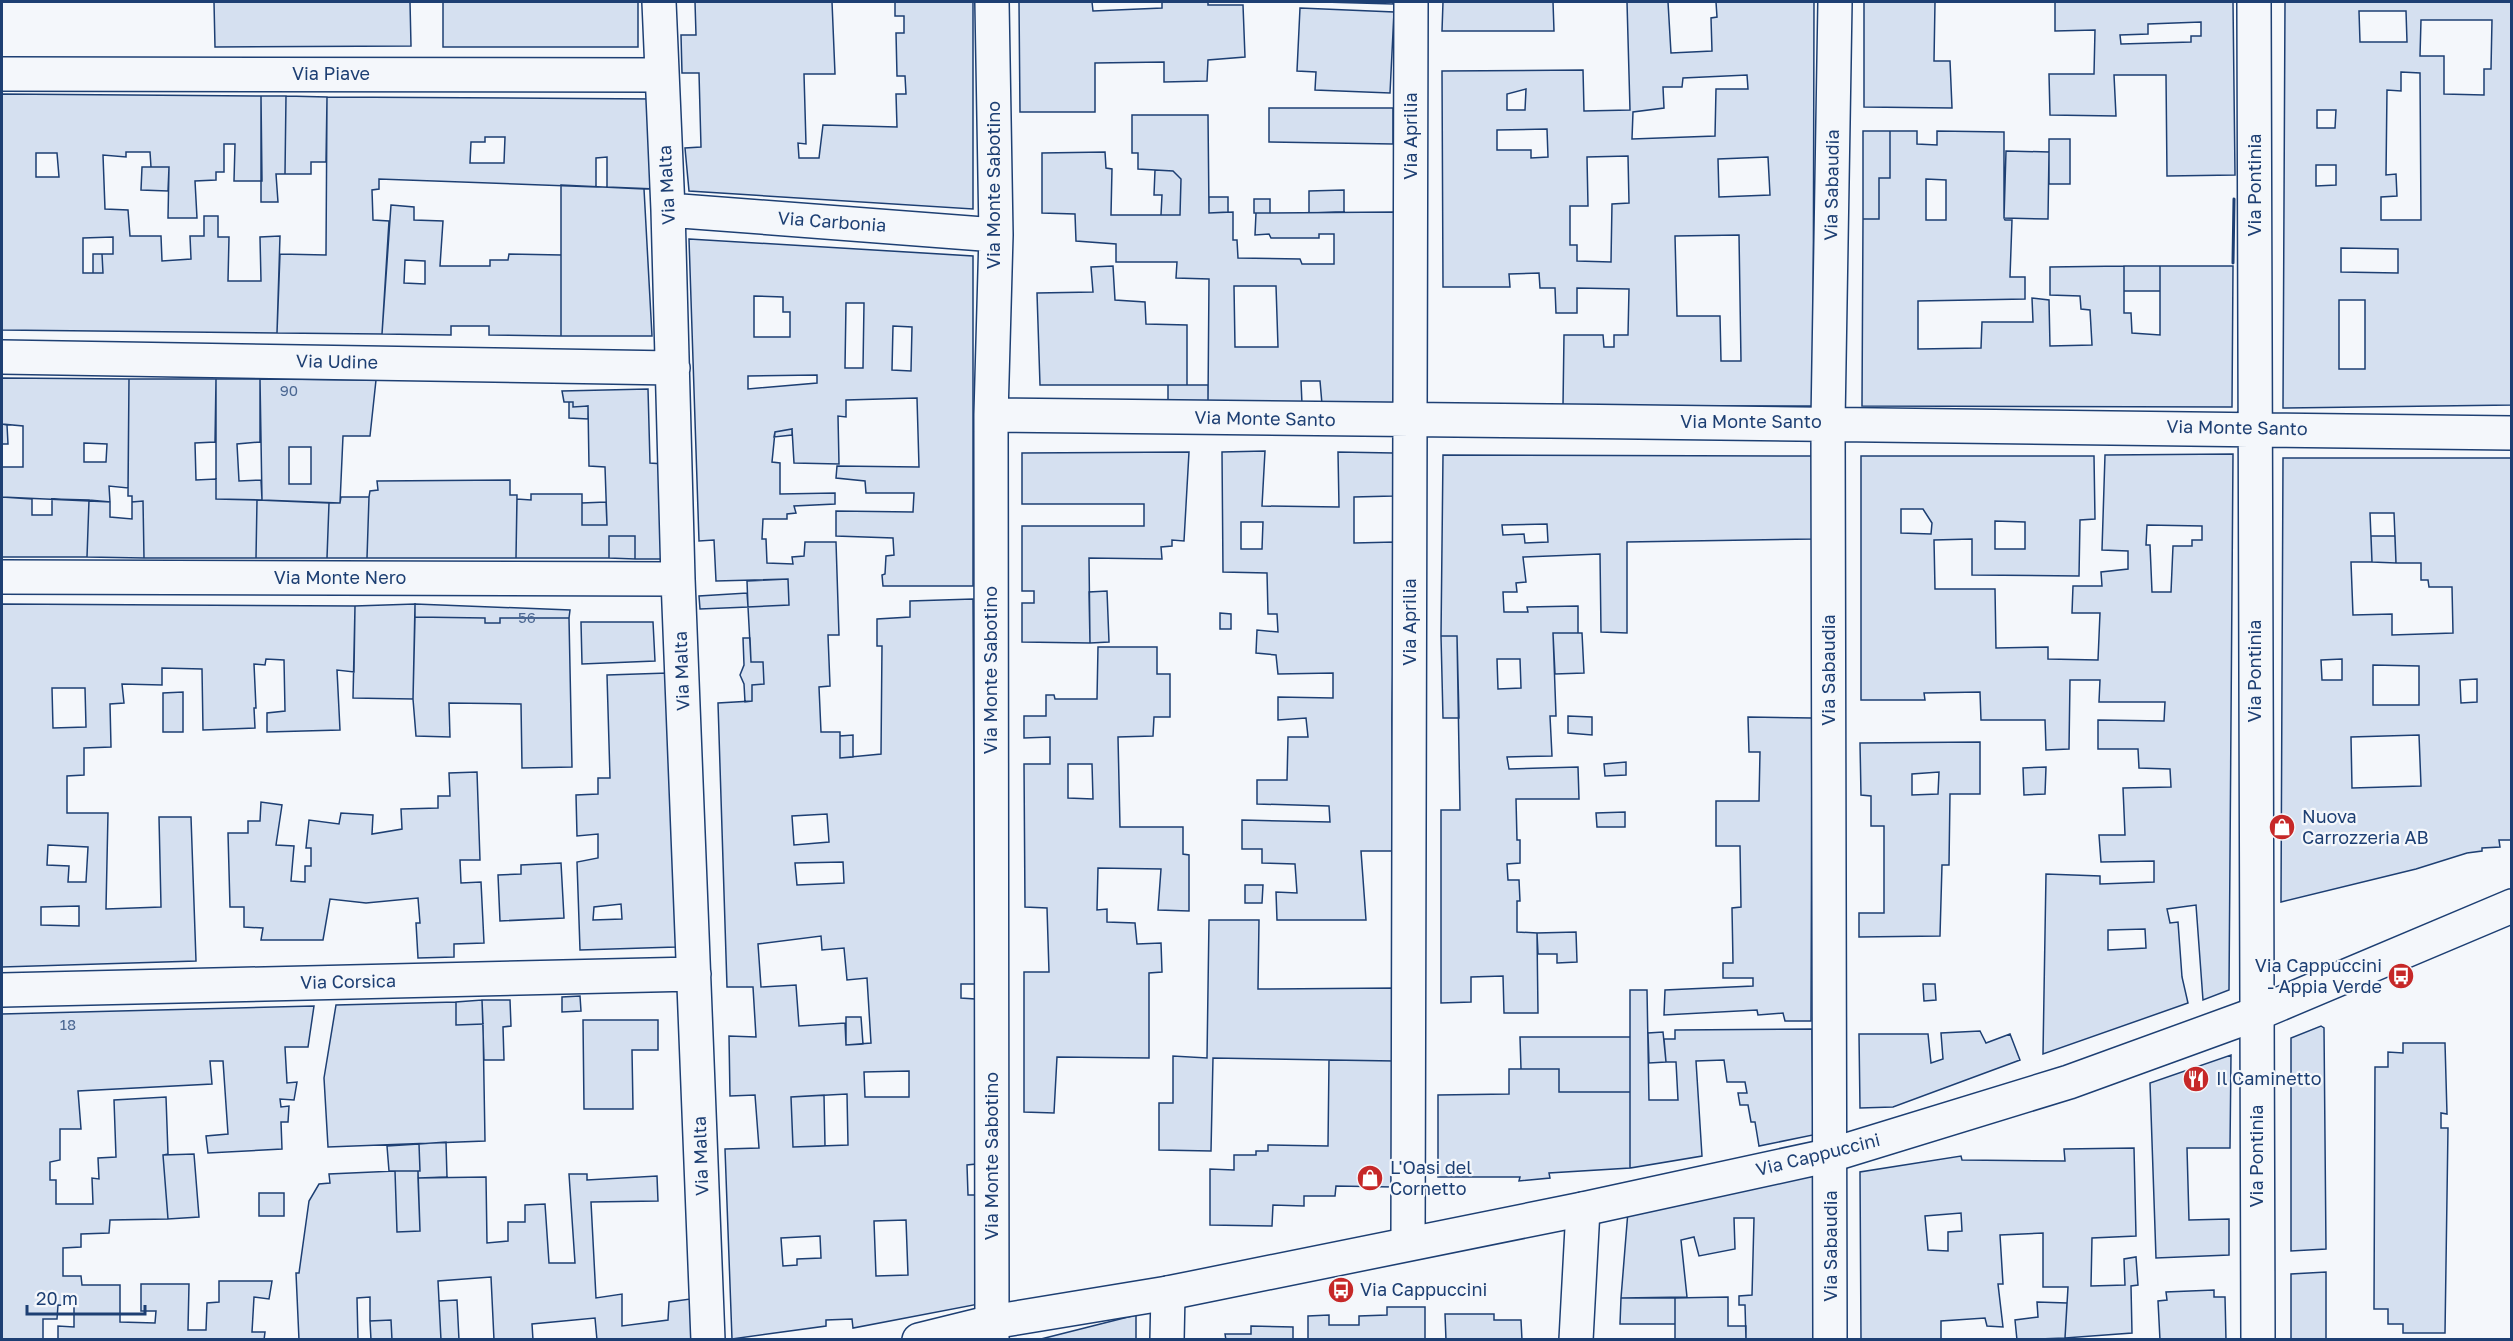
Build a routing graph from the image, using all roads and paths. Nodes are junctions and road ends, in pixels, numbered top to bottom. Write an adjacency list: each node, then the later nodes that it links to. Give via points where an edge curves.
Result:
1 (659, 2): 7 (street, Via Malta)
2 (992, 2): 9 (street, Via Monte Sabotino)
3 (1411, 2): 13 (street, Via Aprilia)
4 (1834, 2): 14 (street, Via Sabaudia)
5 (2254, 2): 15 (street, Via Pontinia)
6 (2, 74): 7 (street, Via Piave)
7 (661, 75): 8 (street, Via Malta)
8 (668, 210): 9 (street, Via Carbonia); 11 (street, Via Malta)
9 (996, 235): 12 (street, Via Monte Sabotino)
10 (2, 357): 11 (street, Via Udine)
11 (673, 368): 18 (street, Via Malta)
12 (991, 415): 13 (street, Via Monte Santo); 27 (street, Via Monte Sabotino)
13 (1410, 421): 14 (street, Via Monte Santo); 25 (street, Via Aprilia)
14 (1828, 422): 15 (street, Via Monte Santo); 23 (street, Via Sabaudia)
15 (2256, 428): 16 (street, Via Monte Santo); 22 (street, Via Pontinia)
16 (2511, 433)
17 (2, 577): 18 (street, Via Monte Nero)
18 (678, 579): 20 (street, Via Malta)
19 (2511, 906): 22 (street, Via Cappuccini)
20 (694, 974): 21 (street, Via Corsica); 28 (street, Via Malta)
21 (2, 990)
22 (2256, 1014): 23 (street, Via Cappuccini, via 2069,1082); 33 (street, Via Pontinia)
23 (1832, 1155): 24 (street, Via Cappuccini); 32 (street, Via Sabaudia)
24 (1583, 1209): 25 (street, Via Cappuccini); 31 (street)
25 (1408, 1243): 26 (street, Via Cappuccini)
26 (1168, 1293): 27 (street, Via Cappuccini); 30 (street)
27 (992, 1331): 29 (street, Via Cappuccini)
28 (708, 1340)
29 (919, 1340)
30 (1167, 1340)
31 (1576, 1340)
32 (1830, 1340)
33 (2258, 1340)

